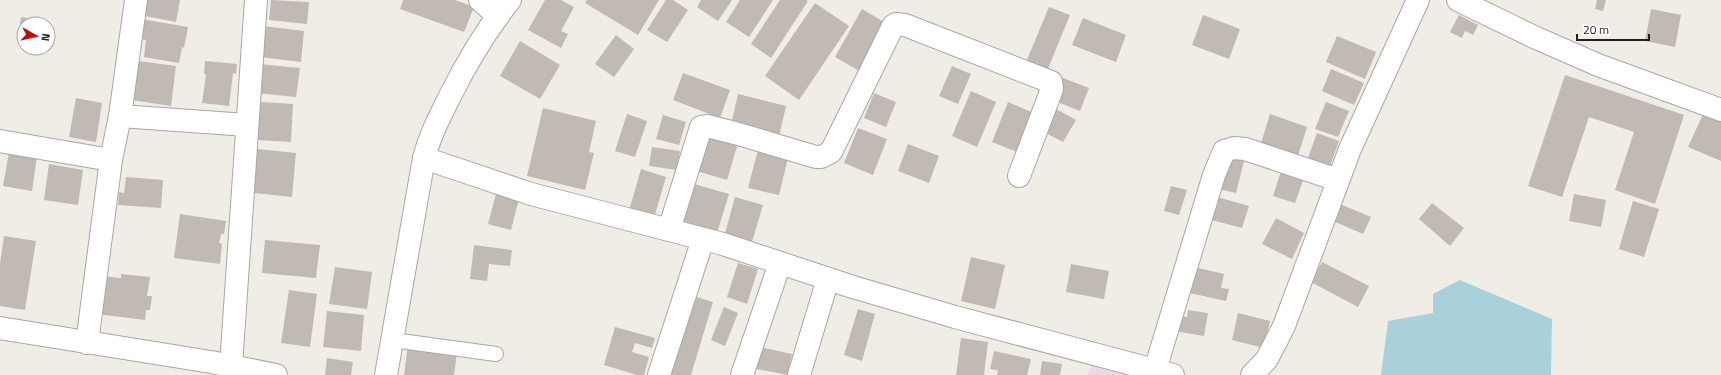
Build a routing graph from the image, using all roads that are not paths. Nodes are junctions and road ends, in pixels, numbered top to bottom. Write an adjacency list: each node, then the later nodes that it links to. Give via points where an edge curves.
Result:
1 (136, 0): 8 (street)
2 (256, 0): 9 (street)
3 (480, 0): 6 (street)
4 (1418, 0): 14 (street)
5 (1458, 0): 7 (street, via 1598,65)
6 (504, 8): 11 (street, via 467,63 430,137)
7 (1721, 110)
8 (120, 116): 9 (street); 12 (street)
9 (247, 125): 23 (street)
10 (0, 141): 12 (street)
11 (424, 158): 15 (street, via 531,194); 20 (street)
12 (112, 160): 21 (street)
13 (1019, 176): 15 (street, via 1052,89 1051,82 905,25 896,24 831,152 827,155 816,157 728,131 701,127)
14 (1338, 180): 24 (street, via 1245,149 1234,148 1224,151 1214,175); 30 (street, via 1284,326 1268,359)
15 (669, 230): 16 (street)
16 (703, 239): 17 (street); 27 (street)
17 (780, 263): 18 (street); 28 (street)
18 (828, 279): 24 (street, via 955,317); 29 (street)
19 (0, 328): 21 (street)
20 (393, 340): 22 (lane); 26 (street)
21 (87, 343): 23 (street)
22 (496, 354)
23 (231, 366): 25 (street)
24 (1164, 372)
25 (268, 374)
26 (386, 375)
27 (659, 375)
28 (742, 375)
29 (799, 375)
30 (1252, 375)

